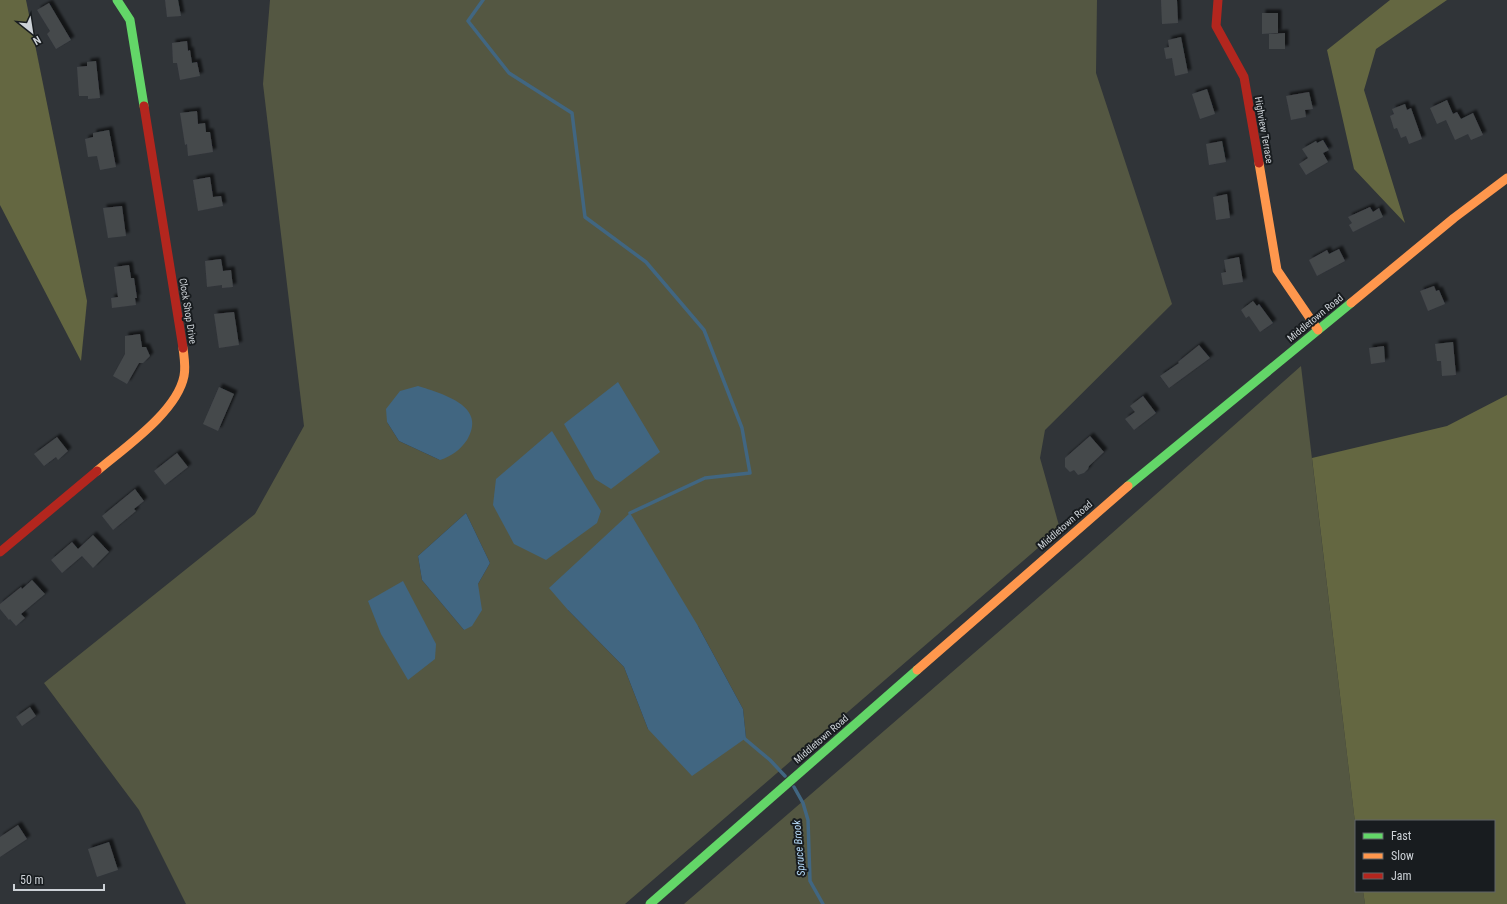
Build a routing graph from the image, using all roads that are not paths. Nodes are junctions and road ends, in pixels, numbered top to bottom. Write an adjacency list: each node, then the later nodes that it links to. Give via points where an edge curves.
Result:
1 (117, 0): 5 (street, Clock Shop Drive, via 130,20 184,356 184,376 176,397 157,420)
2 (1218, 0): 4 (street, Highview Terrace, via 1216,26 1244,77 1277,270)
3 (1507, 178): 4 (street, Middletown Road, via 1454,218)
4 (1318, 330): 6 (street, Middletown Road, via 1116,496)
5 (0, 552)
6 (650, 904)

